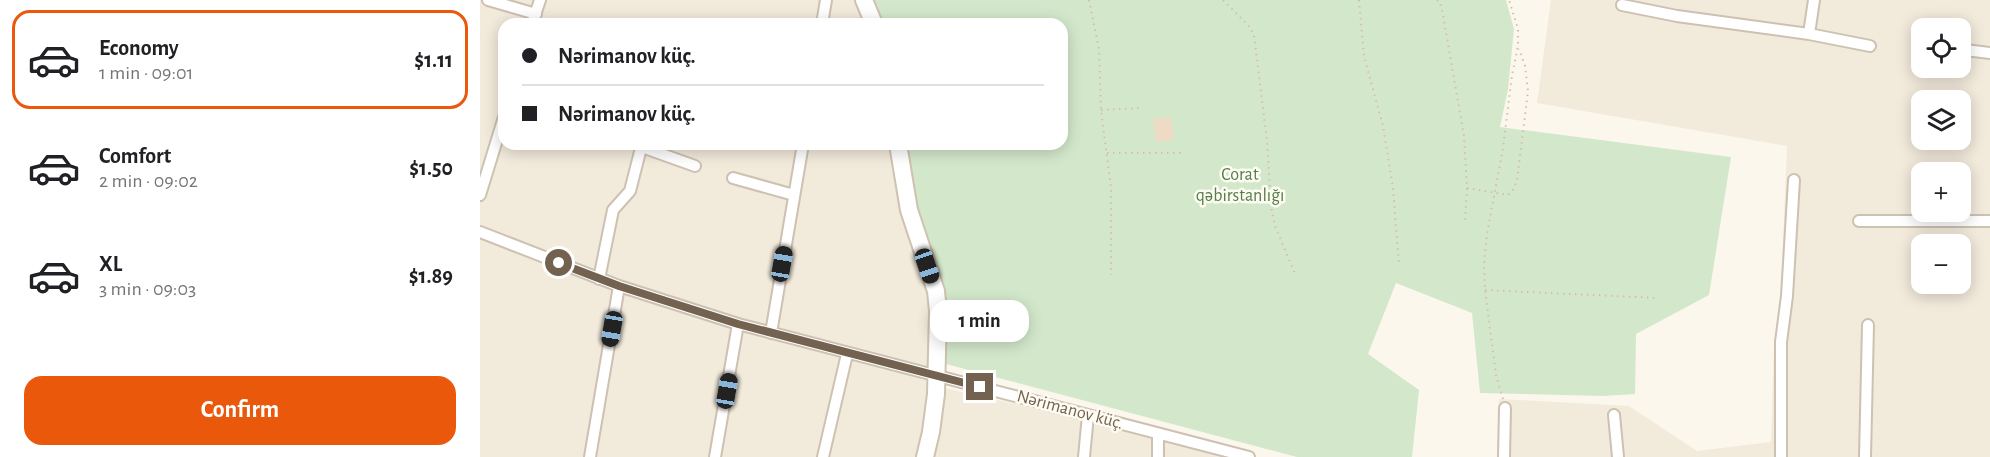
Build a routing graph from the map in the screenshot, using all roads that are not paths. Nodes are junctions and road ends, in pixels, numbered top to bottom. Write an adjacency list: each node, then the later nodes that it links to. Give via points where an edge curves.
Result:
1 (488, 0): 7 (street)
2 (540, 0): 8 (street)
3 (826, 0): 9 (street)
4 (864, 0): 10 (street)
5 (1814, 0): 11 (street)
6 (1622, 5): 11 (street)
7 (532, 18)
8 (534, 18)
9 (823, 18)
10 (872, 18)
11 (1809, 34): 12 (street)
12 (1870, 46)
13 (1971, 51): 14 (street)
14 (1990, 53)
15 (498, 136): 23 (street)
16 (641, 150): 28 (street, via 630,191 613,210)
17 (653, 150): 20 (street)
18 (802, 150): 24 (street)
19 (899, 150): 34 (street, via 909,210 936,291)
20 (695, 166)
21 (734, 178): 24 (street)
22 (1794, 180): 48 (street, via 1781,342)
23 (480, 195)
24 (794, 195): 32 (street)
25 (1859, 221): 26 (street)
26 (1990, 221)
27 (480, 232): 28 (street, Nərimanov küç.)
28 (598, 279): 29 (street, Nərimanov küç.)
29 (619, 286): 30 (street, Nərimanov küç.); 39 (street)
30 (738, 324): 32 (street, Nərimanov küç.); 40 (street)
31 (1868, 325): 49 (street)
32 (771, 333): 33 (street, Nərimanov küç.)
33 (847, 354): 34 (street, Nərimanov küç.); 41 (street)
34 (937, 375): 36 (street, Nərimanov küç.); 42 (street, via 935,412)
35 (1505, 408): 46 (street)
36 (1088, 415): 38 (street, Nərimanov küç.); 43 (street)
37 (1614, 415): 47 (street)
38 (1158, 434): 44 (street); 45 (street, Nərimanov küç.)
39 (590, 457)
40 (715, 457)
41 (823, 457)
42 (925, 457)
43 (1084, 457)
44 (1158, 457)
45 (1249, 457)
46 (1504, 457)
47 (1618, 457)
48 (1781, 457)
49 (1865, 457)

